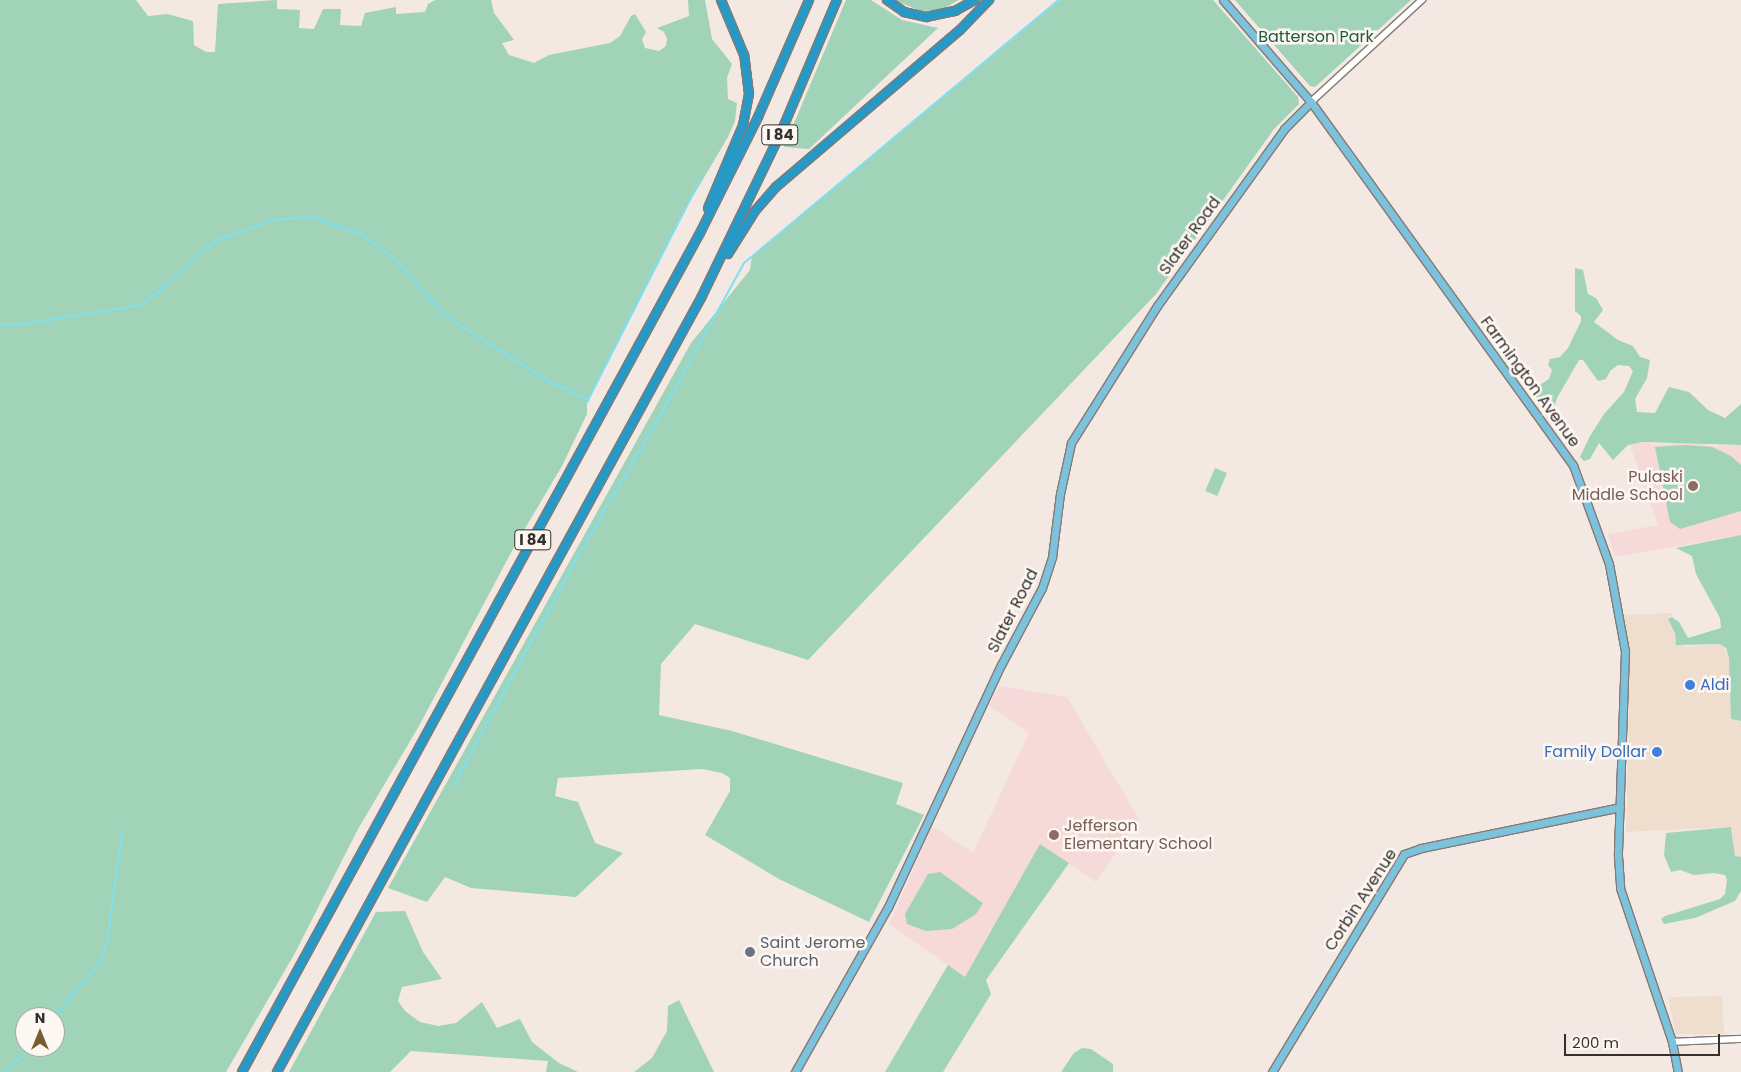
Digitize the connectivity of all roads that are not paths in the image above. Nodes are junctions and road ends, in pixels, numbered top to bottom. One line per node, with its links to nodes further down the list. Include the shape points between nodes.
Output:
1 (721, 0): 10 (highway, via 744,55 749,99 743,124)
2 (809, 0): 10 (highway, I 84, via 758,117)
3 (837, 0): 11 (highway, I 84, via 786,123)
4 (887, 0): 5 (highway, via 904,12 931,18)
5 (974, 0)
6 (989, 0): 11 (highway, via 960,30 776,187 755,211)
7 (1223, 0): 9 (main road, Farmington Avenue)
8 (1422, 0): 9 (street)
9 (1311, 102): 12 (main road, Farmington Avenue, via 1573,465 1609,564 1626,651); 17 (main road, Slater Road, via 1284,129 1157,306 1071,443 1052,557 1042,588 1001,665 888,907)
10 (700, 233): 15 (highway, I 84)
11 (717, 267): 16 (highway, I 84)
12 (1620, 808): 14 (main road, Farmington Avenue, via 1620,888); 18 (main road, Corbin Avenue, via 1404,854)
13 (1741, 1039): 14 (street)
14 (1672, 1042): 19 (main road, Farmington Avenue)
15 (242, 1072)
16 (277, 1072)
17 (795, 1072)
18 (1272, 1072)
19 (1678, 1072)

